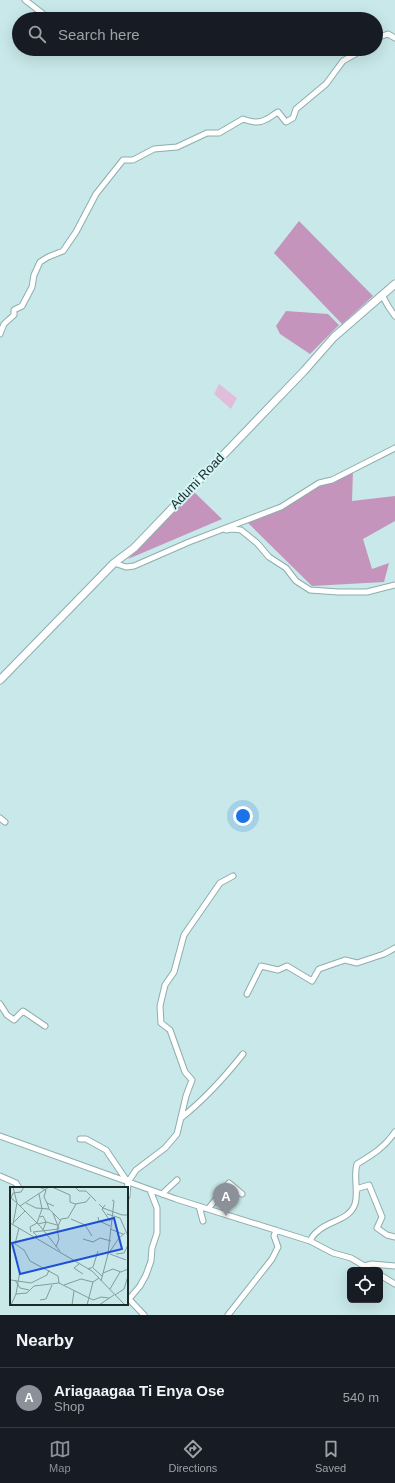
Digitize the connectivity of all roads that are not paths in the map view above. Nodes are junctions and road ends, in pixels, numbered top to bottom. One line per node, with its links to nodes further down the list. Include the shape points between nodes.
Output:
1 (25, 0): 2 (street)
2 (41, 12)
3 (383, 35): 4 (street, via 388,34)
4 (395, 38)
5 (351, 56): 9 (street, via 342,61 326,84 296,109 293,118 286,122 278,112 256,123 243,119 219,133 207,133 177,147 154,148 133,160 124,160 96,194 63,251 40,262 32,287 22,306 14,310 14,316 4,324)
6 (395, 284): 7 (main road, Adumi Road)
7 (382, 295): 8 (street); 12 (main road, Adumi Road, via 334,337 134,548)
8 (395, 316)
9 (0, 334)
10 (395, 448): 11 (street, via 332,480 319,483 281,507)
11 (217, 531): 12 (street, via 134,566 126,567); 13 (street, via 241,530 257,543 268,557 286,568 296,581 310,590 367,592)
12 (114, 563): 14 (main road, Adumi Road)
13 (395, 586)
14 (0, 680)
15 (0, 818): 16 (street)
16 (5, 822)
17 (233, 876): 23 (street, via 220,883 184,935 174,972 165,985 160,1006 161,1023 170,1030 185,1072 192,1080)
18 (395, 948): 19 (street, via 357,963 346,960 319,969 312,981 287,966 278,970 261,966)
19 (247, 994)
20 (0, 1004): 21 (street, via 14,1020 23,1011)
21 (45, 1026)
22 (242, 1054): 23 (street, via 200,1103)
23 (181, 1118): 29 (street, via 177,1134 165,1148 136,1170)
24 (395, 1132): 32 (street, via 388,1142 357,1164 354,1172)
25 (0, 1136): 29 (street)
26 (80, 1139): 29 (street, via 86,1139 106,1150)
27 (0, 1176): 30 (street, via 16,1183)
28 (177, 1180): 34 (street)
29 (128, 1182): 31 (street); 33 (street)
30 (18, 1187)
31 (128, 1187)
32 (356, 1189): 40 (street, via 369,1185 382,1217 377,1228); 41 (street, via 352,1210 318,1230)
33 (150, 1190): 34 (street); 46 (street, via 157,1208 157,1233 146,1275 140,1286)
34 (162, 1194): 36 (street)
35 (242, 1194): 37 (street, via 229,1184)
36 (200, 1206): 37 (street); 38 (street)
37 (208, 1209): 39 (street)
38 (203, 1221)
39 (276, 1230): 41 (street); 48 (street, via 274,1236 278,1247 272,1259)
40 (395, 1237)
41 (310, 1241): 42 (street)
42 (364, 1266): 43 (street)
43 (395, 1266)
44 (383, 1278): 45 (street)
45 (395, 1284)
46 (128, 1298): 47 (street)
47 (144, 1315)
48 (228, 1315)

